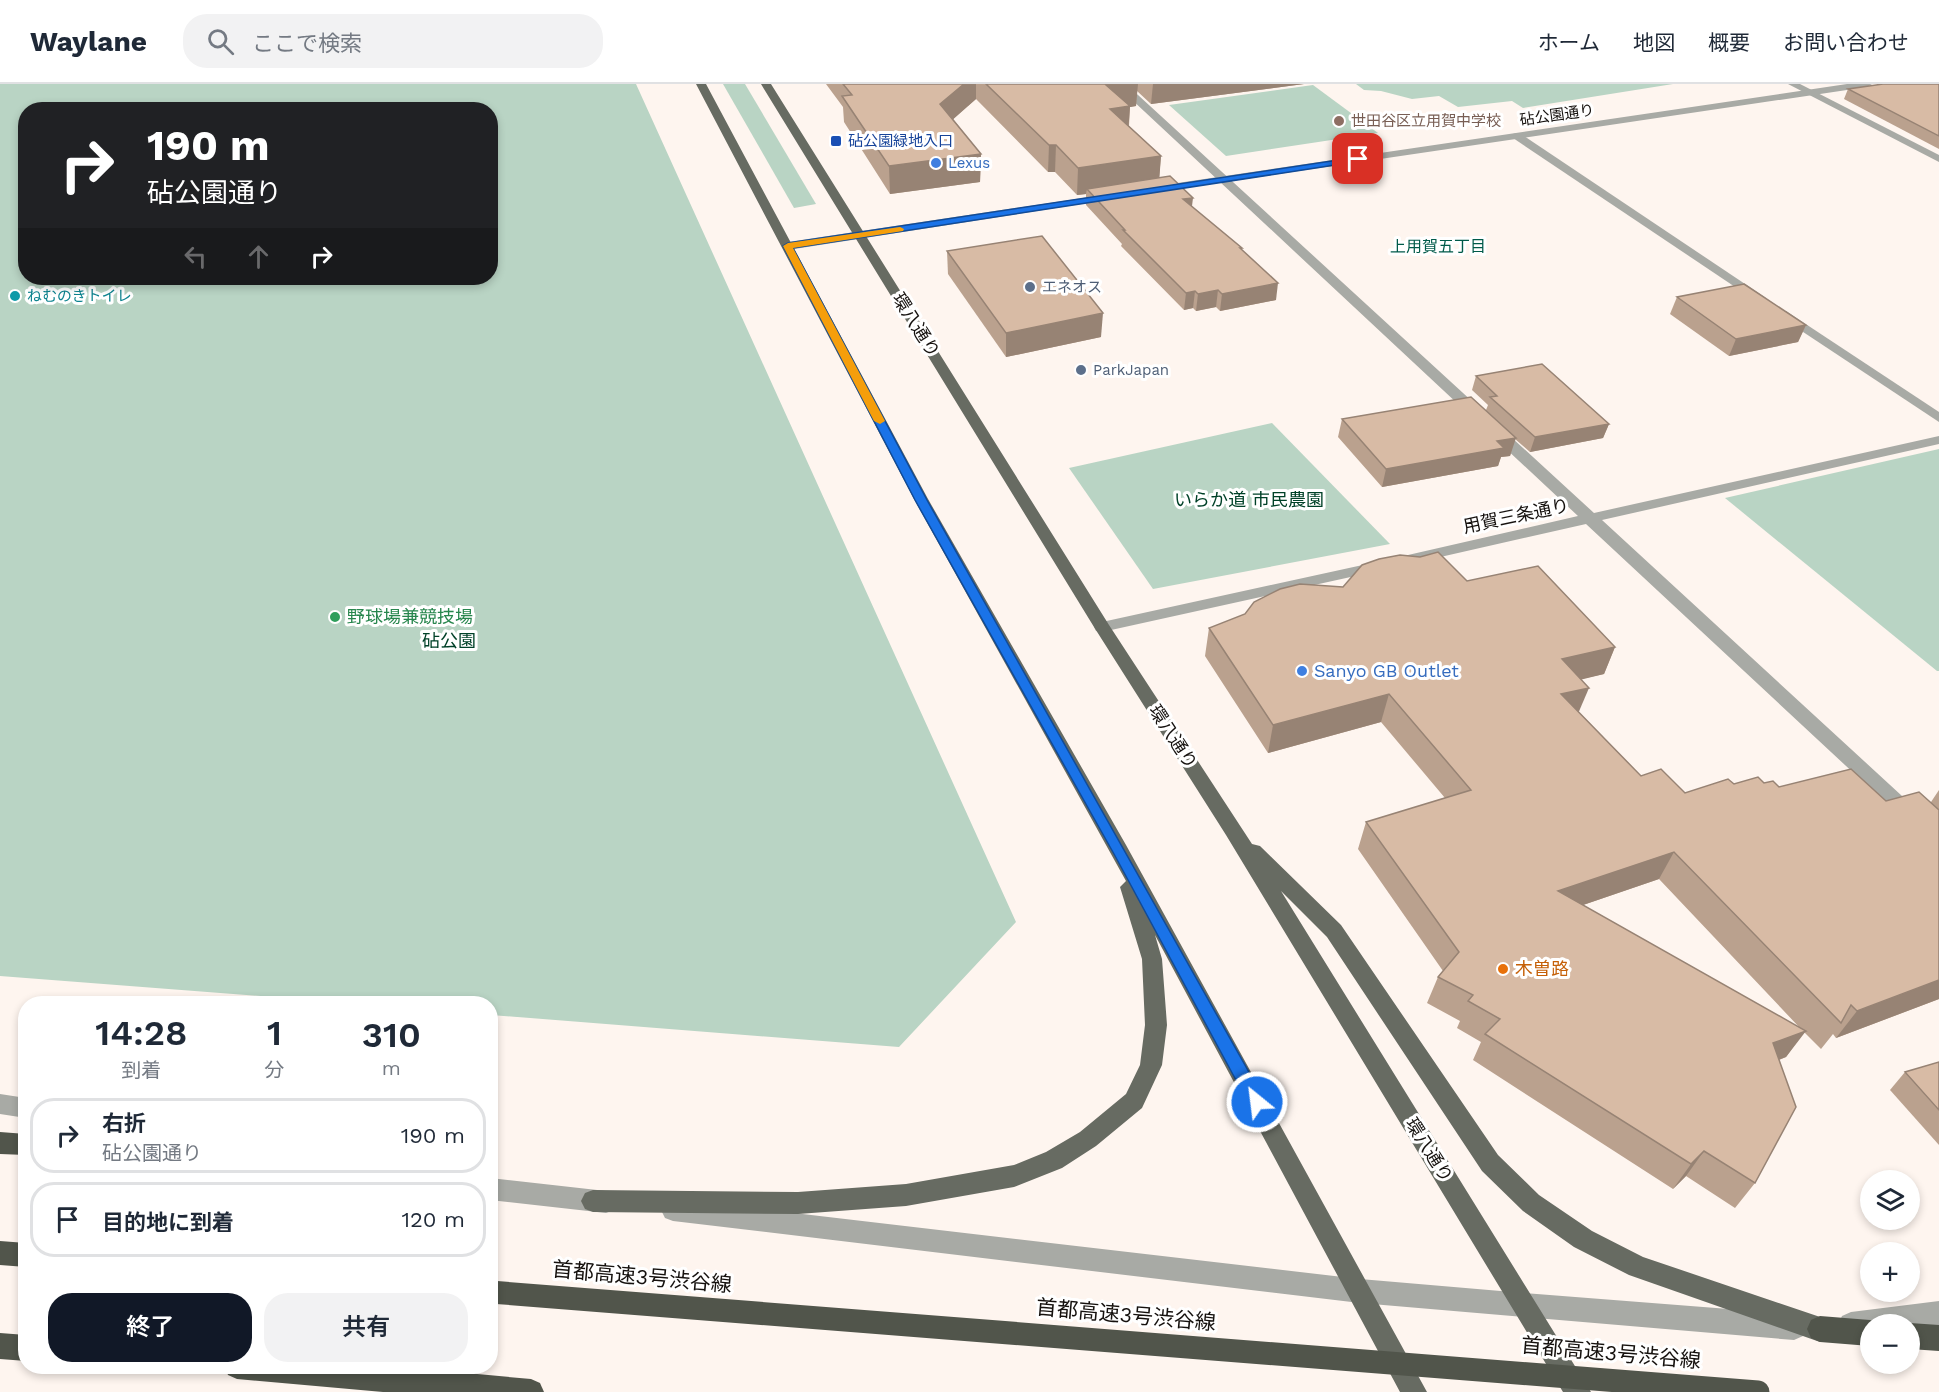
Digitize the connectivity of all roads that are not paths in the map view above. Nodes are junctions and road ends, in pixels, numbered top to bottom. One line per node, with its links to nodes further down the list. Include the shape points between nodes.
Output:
1 (701, 84): 13 (main road)
2 (766, 84): 12 (main road, 環八通り)
3 (1120, 84): 9 (street)
4 (1793, 84): 6 (street)
5 (1867, 84): 6 (street, 砧公園通り)
6 (1810, 93): 7 (street, 砧公園通り); 8 (street)
7 (1517, 136): 9 (street, 砧公園通り); 14 (street)
8 (1939, 159)
9 (1221, 179): 10 (street, 砧公園通り); 16 (street)
10 (1150, 190)
11 (1126, 194): 12 (street)
12 (861, 235): 13 (street); 17 (main road, 環八通り)
13 (788, 246): 20 (main road, via 921,500)
14 (1939, 418)
15 (1939, 440): 16 (street, 用賀三条通り)
16 (1593, 519): 17 (street, 用賀三条通り); 19 (street)
17 (1102, 627): 18 (main road, 環八通り)
18 (1233, 830): 31 (main road, 環八通り); 33 (main road, via 1334,930 1490,1163 1531,1203 1583,1239 1638,1267)
19 (1939, 841)
20 (1119, 850): 26 (main road, via 1152,959 1156,1025 1151,1065 1134,1101 1088,1139 1054,1160 1014,1176 906,1195 798,1203); 29 (main road)
21 (0, 1104): 22 (street)
22 (18, 1107)
23 (0, 1143): 24 (highway)
24 (18, 1144)
25 (498, 1190): 26 (street)
26 (593, 1201): 29 (street)
27 (0, 1253): 28 (highway)
28 (18, 1254)
29 (1360, 1291): 31 (street); 41 (main road)
30 (498, 1293): 43 (highway, 首都高速3号渋谷線, bridge)
31 (1524, 1305): 33 (street); 42 (main road, 環八通り)
32 (1939, 1314): 33 (street)
33 (1820, 1329): 34 (highway)
34 (1860, 1332)
35 (1920, 1337): 36 (highway)
36 (1939, 1338)
37 (0, 1346): 38 (highway)
38 (18, 1347)
39 (327, 1374): 40 (highway)
40 (531, 1392)
41 (1414, 1392)
42 (1578, 1392)
43 (1758, 1392)

